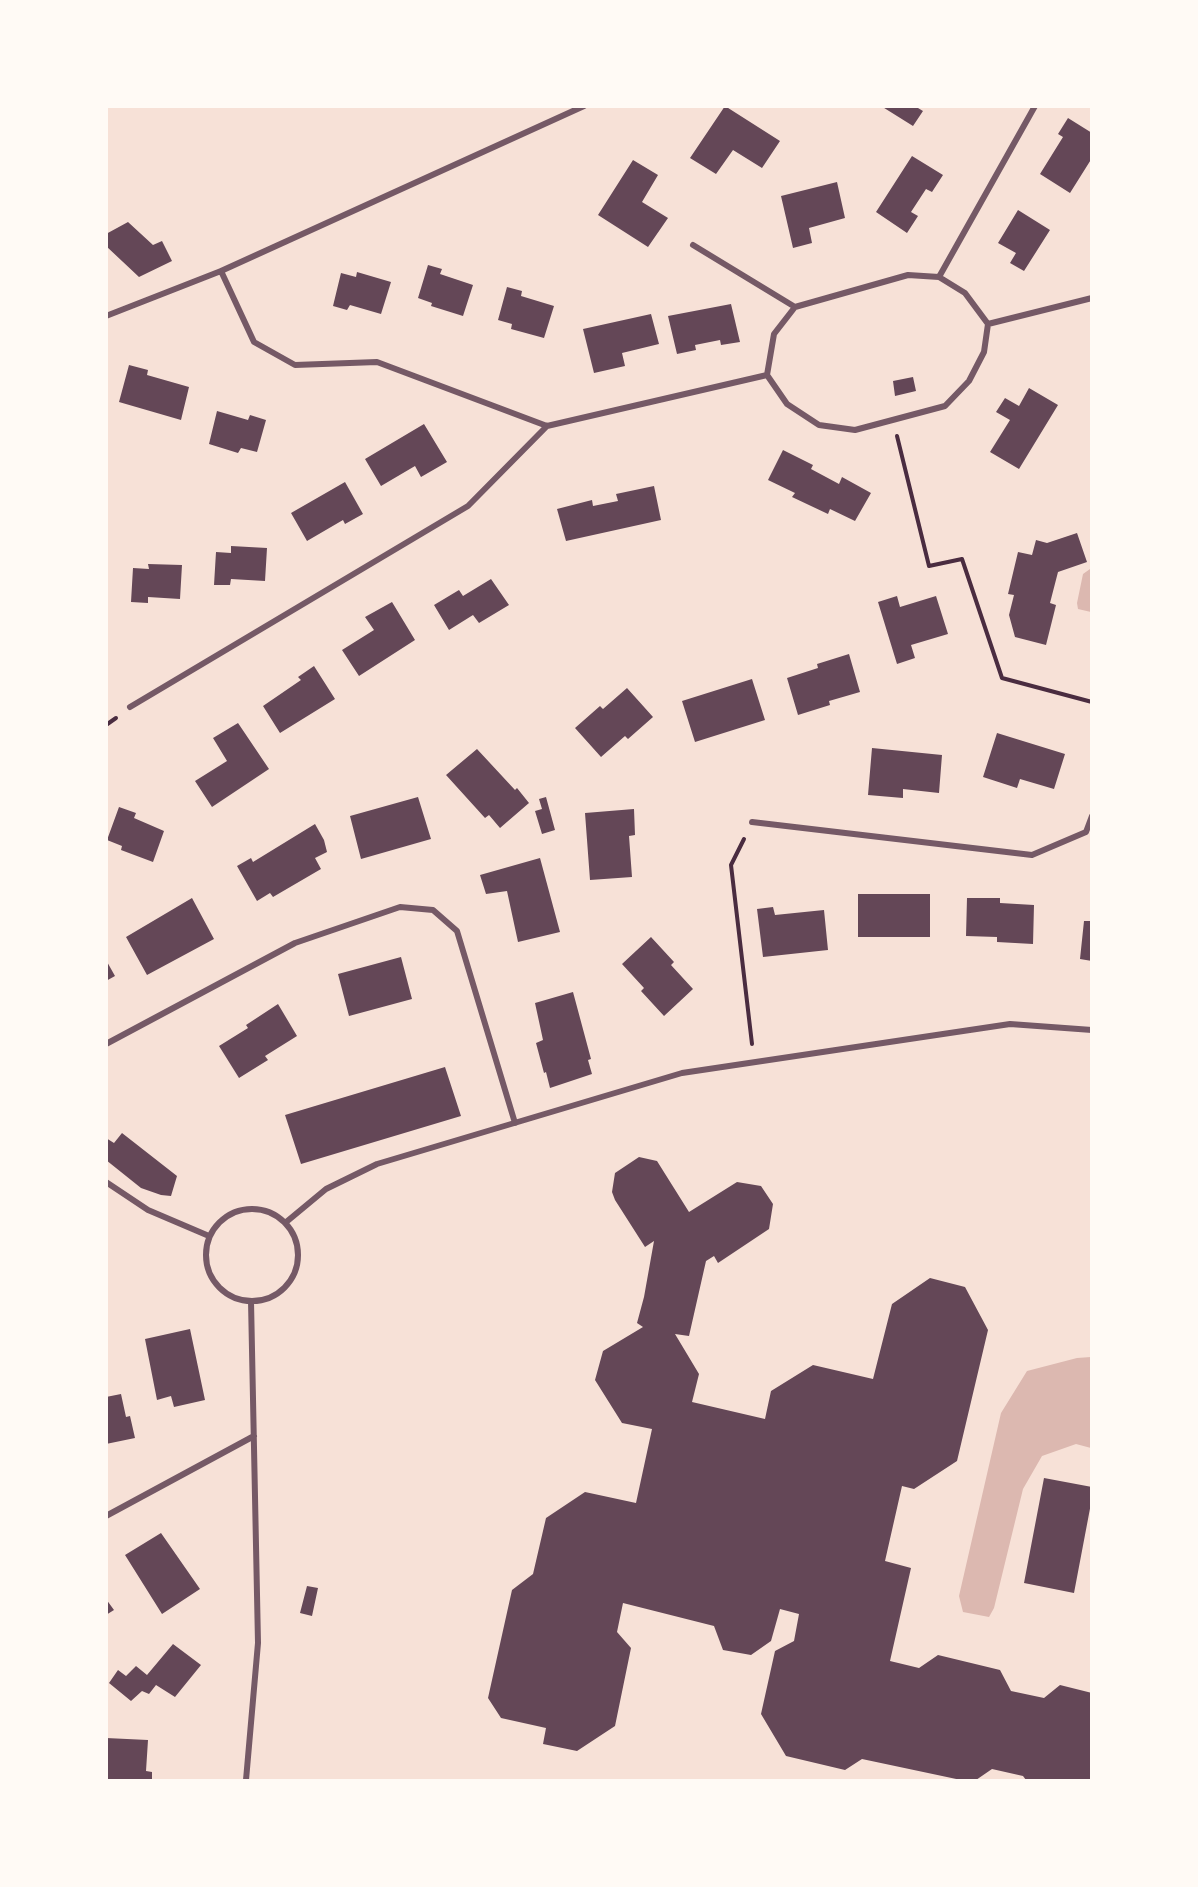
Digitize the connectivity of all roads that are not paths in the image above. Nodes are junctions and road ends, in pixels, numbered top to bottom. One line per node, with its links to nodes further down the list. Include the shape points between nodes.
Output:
1 (584, 106): 4 (street)
2 (1035, 106): 5 (street)
3 (693, 245): 7 (street)
4 (221, 272): 8 (street); 11 (street, via 255,342 295,365 377,362)
5 (939, 277): 7 (street, via 908,275); 9 (street, via 965,293)
6 (1092, 298): 9 (street)
7 (795, 307): 10 (street, via 774,334)
8 (106, 316)
9 (988, 324): 10 (street, via 984,352 969,381 945,406 855,430 819,425 787,404)
10 (767, 375): 11 (street)
11 (547, 426): 12 (street, via 468,506)
12 (130, 707)
13 (1092, 816): 14 (street, via 1086,832 1032,855)
14 (752, 822)
15 (1092, 1030): 17 (street, via 1010,1024 682,1073)
16 (106, 1044): 17 (street, via 295,943 400,907 433,910 457,931)
17 (515, 1123): 19 (street, via 377,1164 326,1189)
18 (106, 1182): 20 (street, via 148,1210)
19 (285, 1224): 20 (street, via 268,1212 244,1209 220,1221); 21 (street, via 297,1248 294,1274 276,1294)
20 (209, 1236): 21 (street, via 207,1266 213,1280 229,1295)
21 (250, 1301): 22 (street)
22 (254, 1436): 23 (street); 24 (street, via 258,1643)
23 (106, 1516)
24 (246, 1780)

